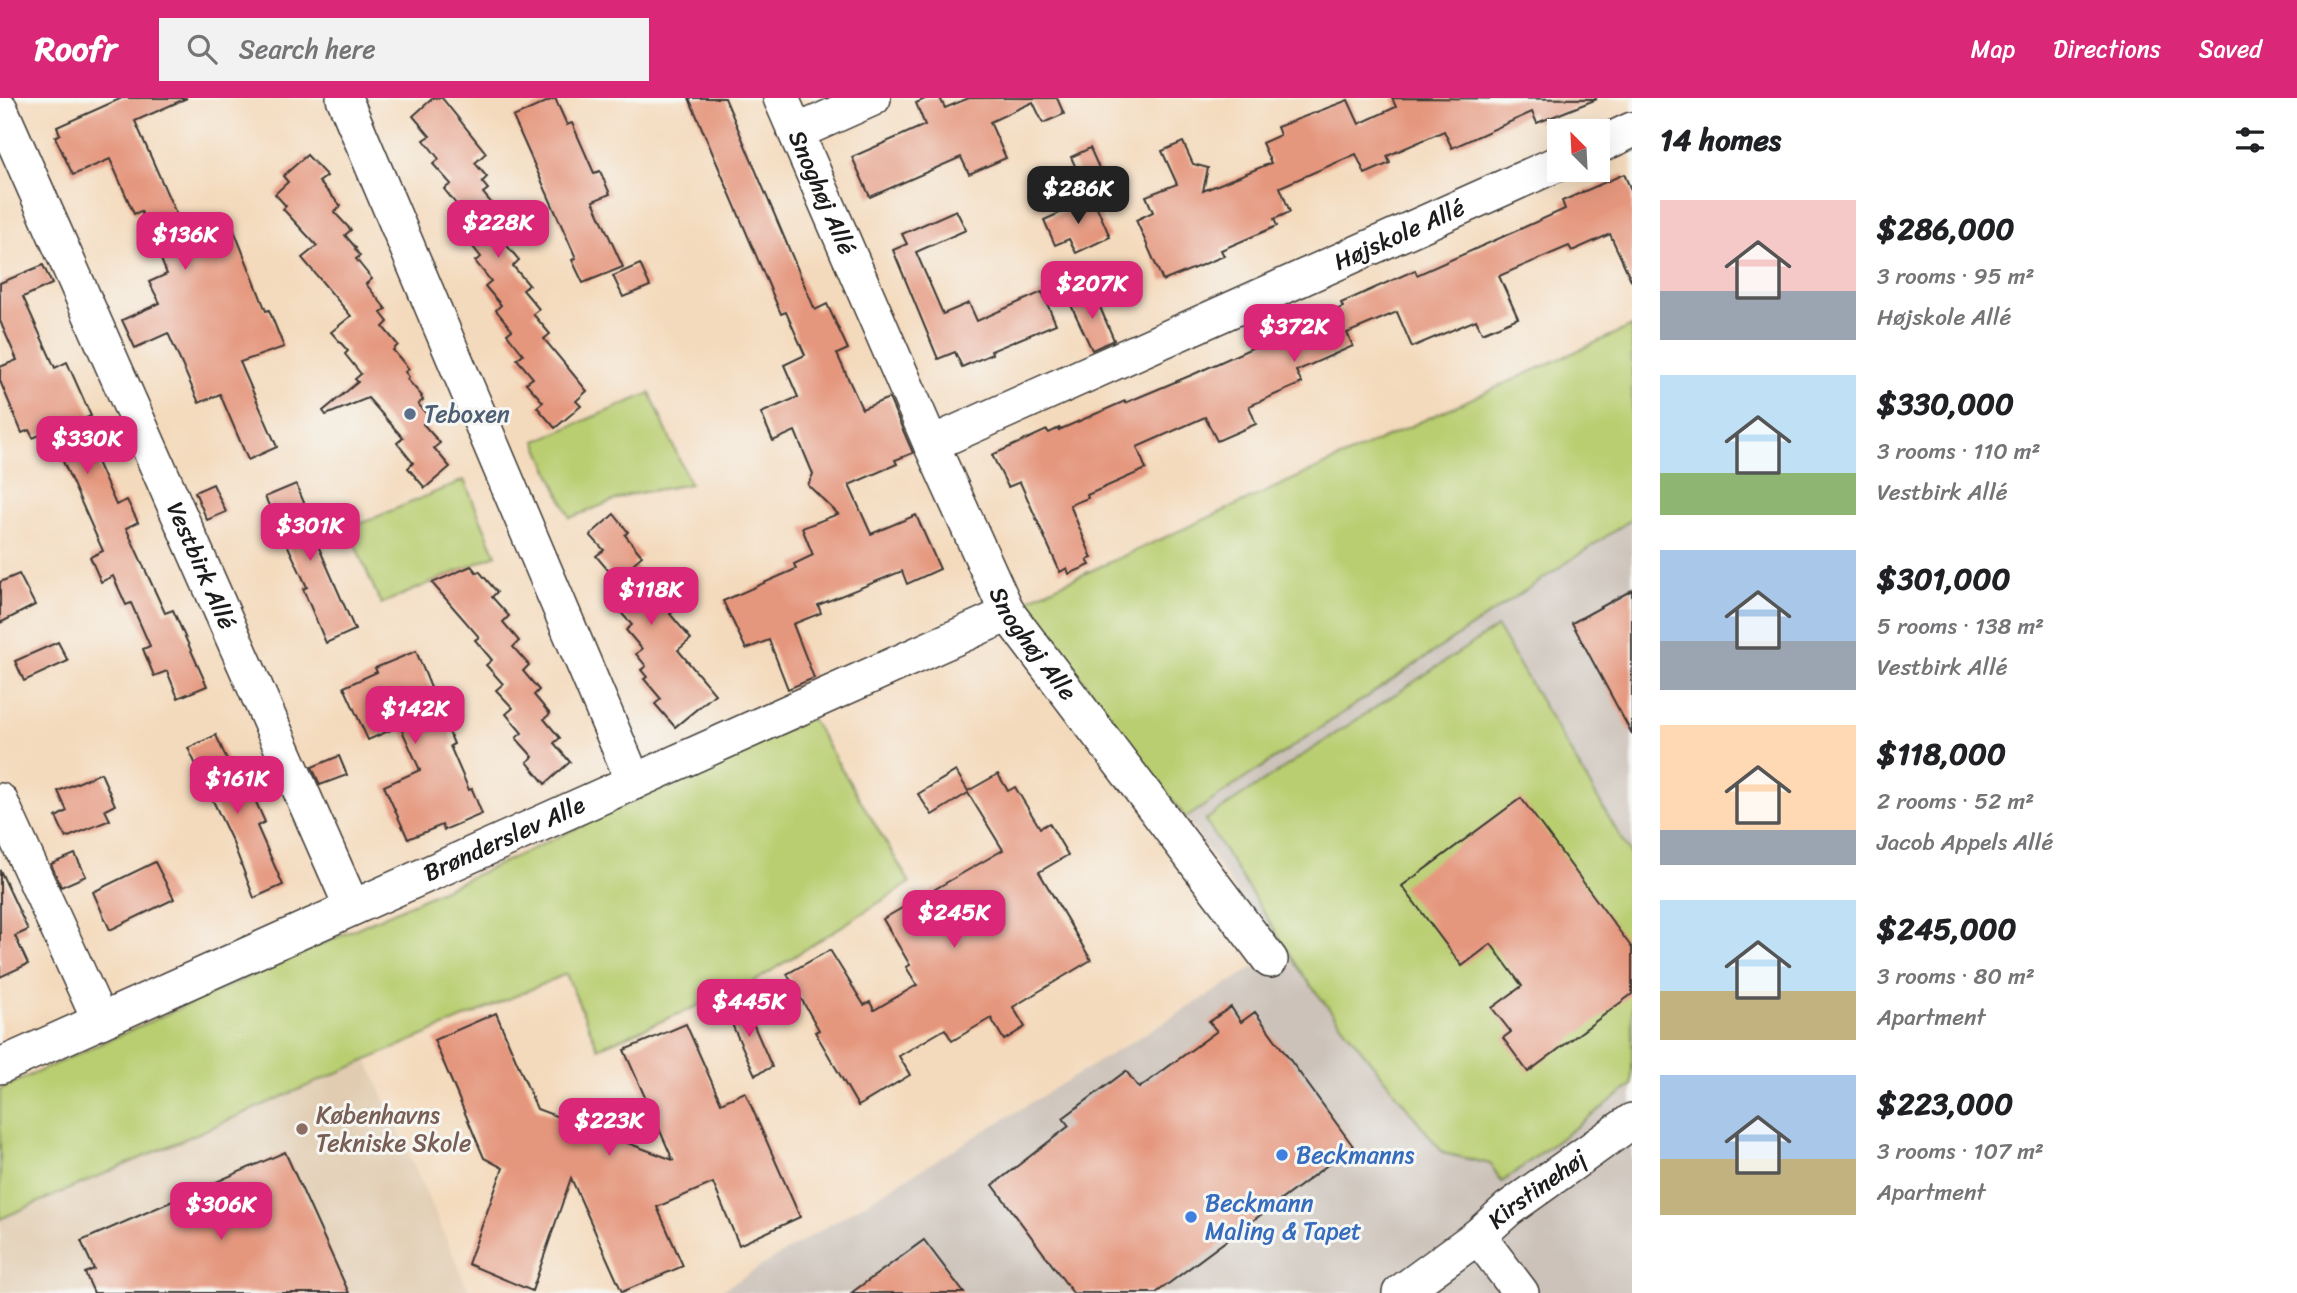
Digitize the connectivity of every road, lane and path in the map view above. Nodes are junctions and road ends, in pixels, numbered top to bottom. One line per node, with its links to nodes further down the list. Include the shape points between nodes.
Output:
1 (22, 98): 5 (street)
2 (344, 98): 13 (street)
3 (781, 98): 7 (street, Snoghøj Allé)
4 (873, 98): 7 (street)
5 (0, 108): 15 (street, Vestbirk Allé)
6 (1632, 130): 8 (street)
7 (797, 132): 10 (street, Snoghøj Allé)
8 (1610, 140)
9 (1547, 168): 11 (street, Højskole Allé)
10 (863, 288): 11 (street, Snoghøj Alle)
11 (931, 444): 12 (street, Snoghøj Alle)
12 (1008, 614): 13 (street, Brønderslev Alle); 16 (street, Snoghøj Alle)
13 (634, 782): 15 (street, Brønderslev Alle)
14 (0, 801): 17 (street)
15 (352, 908): 17 (street, Brønderslev Alle)
16 (1270, 960)
17 (100, 1021): 18 (street, Brønderslev Alle)
18 (0, 1066)
19 (1632, 1121): 20 (street, Kirstinehøj, via 1508,1209)
20 (1478, 1236): 21 (street, Kirstinehøj); 22 (street, Kirstinehøj)
21 (1400, 1293)
22 (1521, 1293)

